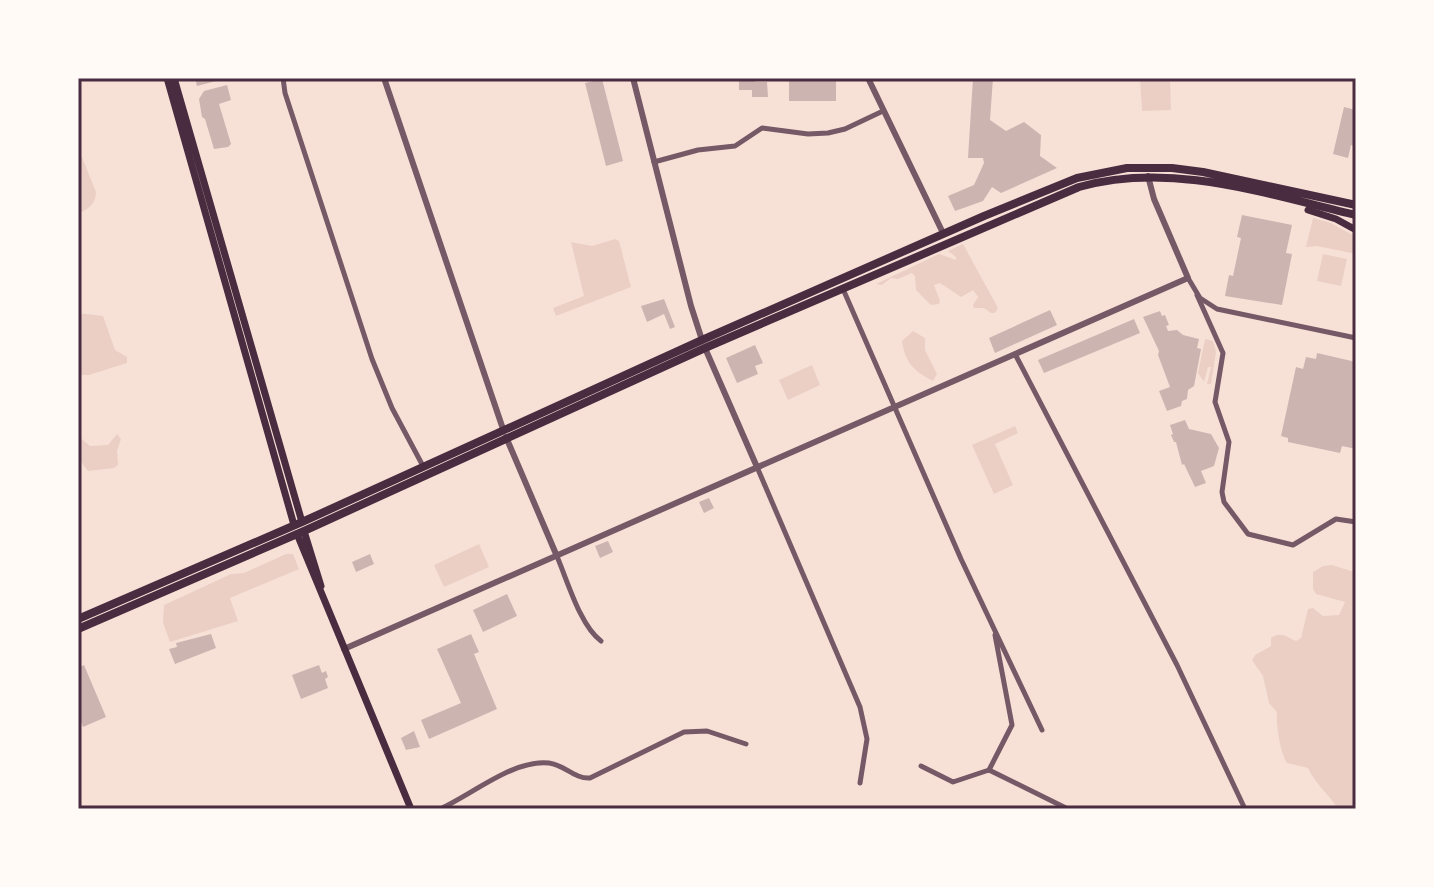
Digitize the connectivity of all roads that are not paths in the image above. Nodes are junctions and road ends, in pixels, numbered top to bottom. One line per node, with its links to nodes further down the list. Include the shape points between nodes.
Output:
1 (167, 78): 24 (main road)
2 (174, 78): 24 (main road)
3 (283, 78): 27 (street, via 372,359)
4 (384, 78): 26 (street)
5 (633, 78): 8 (street)
6 (868, 78): 7 (street)
7 (883, 111): 8 (street, via 838,131 808,134 762,128 735,146); 15 (street)
8 (654, 162): 22 (street)
9 (1148, 172): 10 (main road); 12 (main road, via 1203,172); 15 (main road, via 1115,169 1067,181); 16 (street)
10 (1201, 181): 11 (main road); 13 (main road, via 1214,189)
11 (1267, 195): 12 (main road); 13 (main road)
12 (1355, 209): 13 (main road)
13 (1308, 210): 14 (main road)
14 (1356, 230)
15 (946, 238): 17 (main road); 22 (main road)
16 (1188, 278): 18 (street); 23 (street)
17 (842, 288): 22 (main road); 25 (street)
18 (1197, 295): 19 (street); 20 (street)
19 (1222, 310): 20 (street); 21 (street)
20 (1211, 324): 29 (street, via 1223,358 1216,408 1229,442 1223,497 1235,520 1248,534 1293,545 1336,519)
21 (1356, 338)
22 (704, 344): 26 (main road); 28 (street)
23 (1015, 354): 25 (street); 45 (street, via 1177,665)
24 (260, 392): 30 (main road)
25 (894, 407): 28 (street); 34 (street)
26 (504, 433): 27 (main road); 30 (main road); 31 (street)
27 (423, 466): 30 (main road)
28 (757, 467): 31 (street); 41 (street, via 860,707 867,739)
29 (1356, 522)
30 (299, 528): 32 (main road); 33 (main road); 36 (main road)
31 (556, 554): 35 (street, via 584,619); 36 (street)
32 (78, 619)
33 (78, 629)
34 (995, 632): 37 (street); 40 (street, via 1012,725)
35 (601, 641)
36 (344, 649): 42 (main road)
37 (1042, 730)
38 (746, 744): 43 (street, via 707,731 684,732 584,779 554,764 523,765)
39 (921, 766): 40 (street, via 953,782)
40 (989, 770): 44 (street)
41 (860, 783)
42 (411, 809)
43 (440, 809)
44 (1068, 809)
45 (1245, 809)

